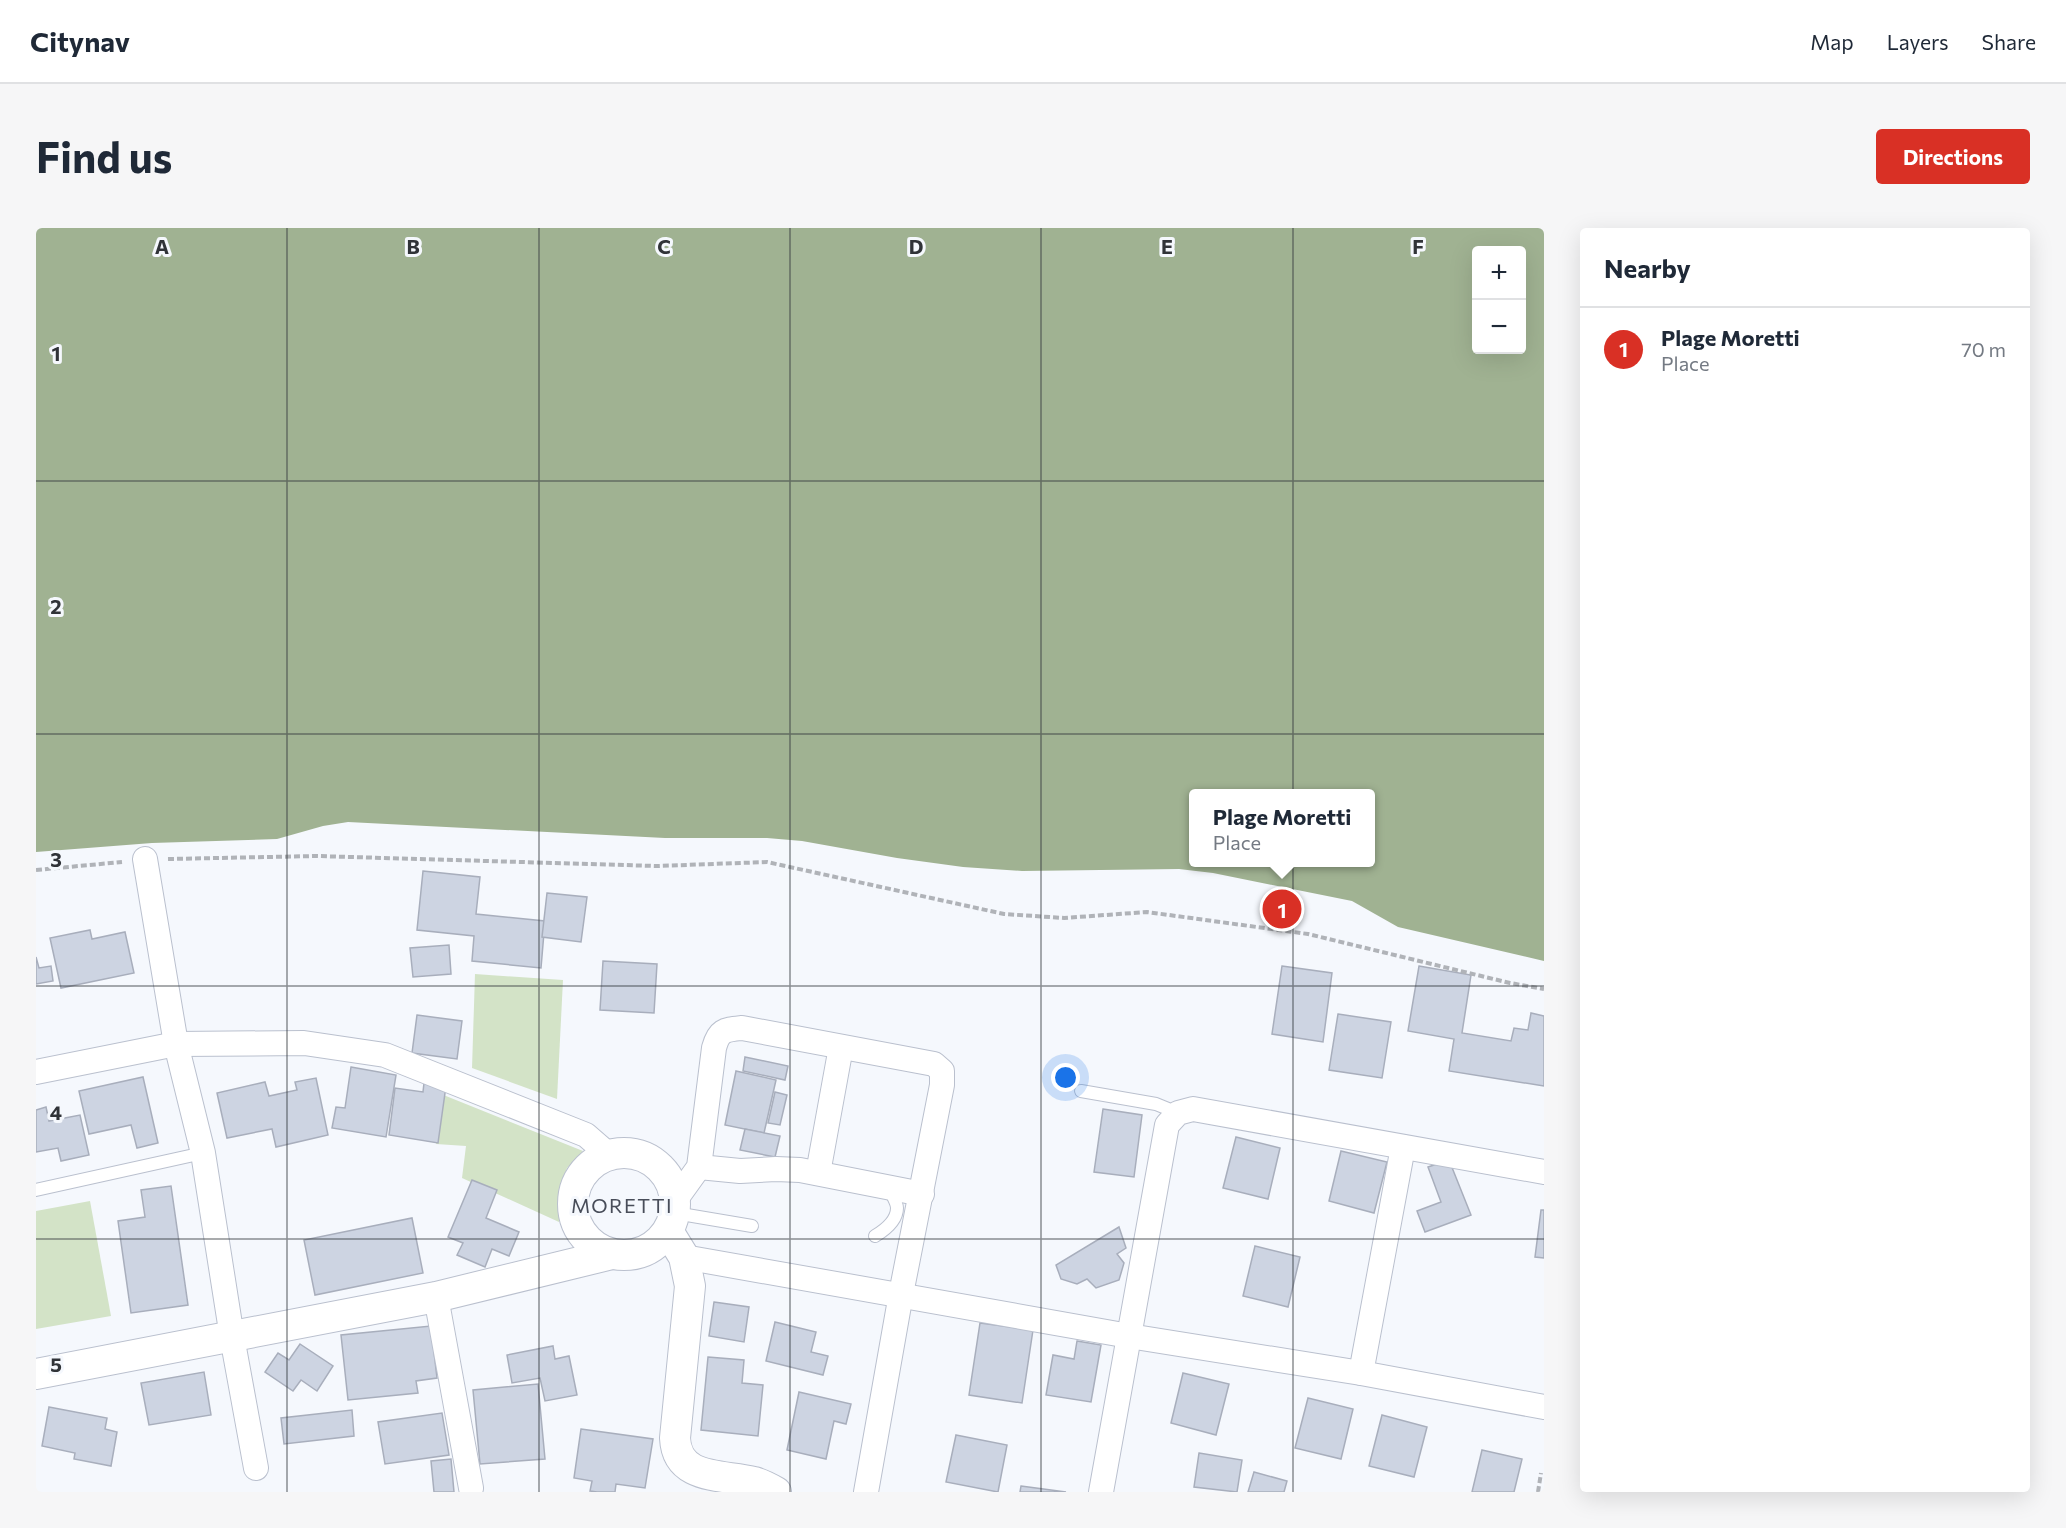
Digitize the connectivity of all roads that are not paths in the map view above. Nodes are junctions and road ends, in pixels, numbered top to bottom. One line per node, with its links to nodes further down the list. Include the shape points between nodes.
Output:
1 (145, 860): 2 (street)
2 (176, 1044): 4 (street); 8 (street); 9 (street, via 304,1043 385,1055 586,1136)
3 (841, 1047): 10 (street, via 742,1028 726,1030 717,1038 714,1048); 12 (street); 15 (street, via 934,1064 942,1071)
4 (36, 1072)
5 (1081, 1091): 6 (lane, via 1156,1104)
6 (1178, 1113): 7 (street, via 1193,1109); 23 (street, via 1167,1125)
7 (1403, 1147): 11 (street); 25 (street)
8 (203, 1153): 14 (lane); 24 (street)
9 (609, 1155): 16 (street, via 624,1152 653,1161 672,1185); 19 (street, via 582,1174 573,1205 584,1236)
10 (699, 1167): 12 (street); 16 (street)
11 (1544, 1172)
12 (818, 1173): 13 (street)
13 (889, 1188): 15 (street); 18 (lane, via 897,1207 895,1214)
14 (36, 1190)
15 (922, 1194): 21 (street)
16 (673, 1214): 17 (lane); 19 (street, via 658,1243 628,1255); 20 (street)
17 (752, 1226)
18 (875, 1236)
19 (612, 1254): 22 (street)
20 (684, 1257): 21 (street); 30 (street, via 690,1286 675,1448 694,1471 754,1482)
21 (901, 1294): 23 (street); 31 (street)
22 (436, 1297): 24 (street); 29 (street)
23 (1130, 1336): 25 (street); 32 (street)
24 (232, 1337): 26 (street); 28 (street)
25 (1362, 1373): 27 (street)
26 (36, 1374)
27 (1544, 1407)
28 (256, 1468)
29 (471, 1488)
30 (776, 1492)
31 (867, 1492)
32 (1101, 1492)

